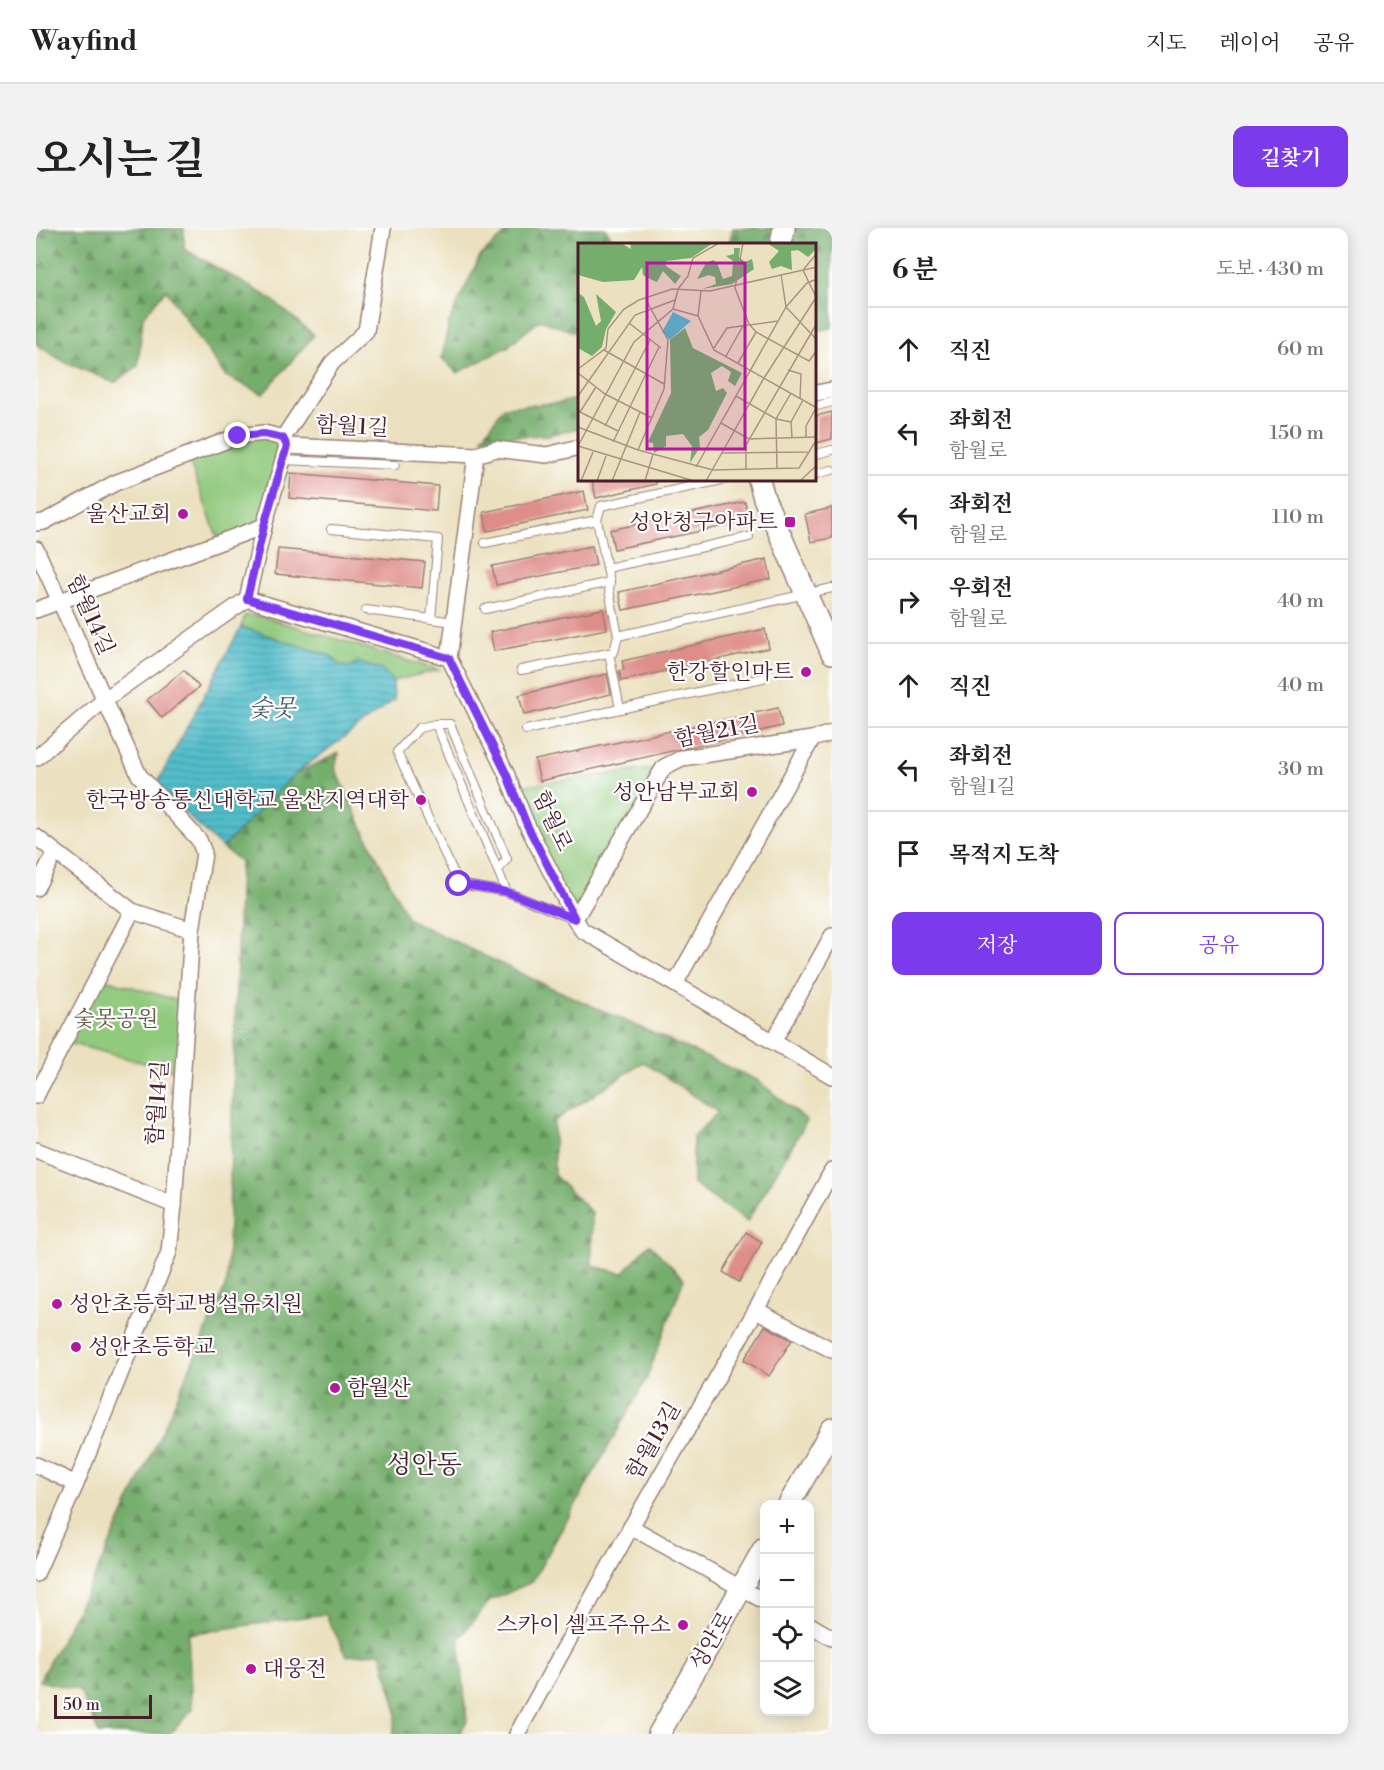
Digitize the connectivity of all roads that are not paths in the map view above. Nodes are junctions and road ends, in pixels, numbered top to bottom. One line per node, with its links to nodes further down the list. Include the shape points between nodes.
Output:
1 (383, 228): 9 (street, via 366,331 332,363)
2 (784, 228): 3 (street)
3 (781, 243)
4 (832, 390): 5 (street)
5 (817, 393)
6 (832, 402): 7 (lane)
7 (817, 406)
8 (578, 447): 12 (street, 함월1길, via 547,455 496,448)
9 (284, 448): 12 (street, 함월1길); 13 (lane); 19 (street, 함월1길, via 264,434 238,436 115,483); 20 (street)
10 (832, 450): 11 (lane)
11 (817, 454)
12 (476, 455): 35 (street)
13 (395, 465)
14 (832, 470): 15 (lane)
15 (817, 474)
16 (713, 482): 18 (lane, via 601,506)
17 (760, 482): 28 (street)
18 (597, 520): 23 (lane); 25 (lane)
19 (36, 523)
20 (264, 526): 29 (street); 30 (street)
21 (331, 529): 34 (lane, via 438,539)
22 (749, 537): 25 (lane)
23 (486, 543)
24 (36, 549): 30 (street, 함월14길)
25 (607, 568): 26 (lane)
26 (610, 582): 31 (lane); 36 (lane)
27 (832, 588): 28 (lane)
28 (806, 594): 36 (lane); 38 (street)
29 (247, 599): 39 (street); 42 (street)
30 (58, 601): 32 (street); 42 (street, 함월14길)
31 (486, 609)
32 (36, 610)
33 (366, 610): 34 (lane)
34 (431, 619): 35 (lane)
35 (454, 622): 39 (street)
36 (618, 636): 37 (lane, via 614,652)
37 (609, 653): 40 (lane); 43 (lane)
38 (832, 653)
39 (449, 658): 55 (street, 함월로)
40 (521, 670)
41 (763, 678): 43 (lane)
42 (104, 700): 48 (street); 56 (street, 함월14길, via 139,775 199,840 204,853)
43 (620, 709): 45 (lane)
44 (436, 724): 51 (lane); 51 (lane, via 450,724 507,860); 53 (lane, via 419,728 397,752 459,884)
45 (526, 730)
46 (832, 734): 47 (street, 함월21길)
47 (812, 739): 55 (street, 함월21길, via 682,758 664,767); 58 (street)
48 (36, 758)
49 (36, 837): 50 (street)
50 (55, 853): 52 (street); 54 (street)
51 (498, 870): 53 (lane)
52 (36, 888)
53 (507, 892): 55 (lane)
54 (132, 911): 56 (street); 61 (street)
55 (575, 919): 58 (street, 함월로, via 582,930)
56 (192, 930): 64 (street, 함월14길)
57 (832, 936): 59 (street)
58 (675, 984): 59 (street, 함월로)
59 (773, 1042): 60 (street, 함월로)
60 (832, 1077)
61 (36, 1096)
62 (36, 1150): 64 (street)
63 (832, 1171): 65 (street, 함월13길)
64 (174, 1205): 69 (street, 함월14길, via 169,1252)
65 (756, 1310): 66 (street); 71 (street, 함월13길)
66 (832, 1350)
67 (832, 1429): 70 (street)
68 (36, 1465): 69 (street)
69 (76, 1484): 73 (street, 함월14길)
70 (791, 1500)
71 (631, 1527): 74 (street); 78 (street, 함월13길)
72 (762, 1554): 74 (street, 성안로)
73 (36, 1574)
74 (742, 1588): 75 (street); 79 (street, 성안로)
75 (760, 1597)
76 (814, 1627): 77 (street)
77 (832, 1638)
78 (517, 1734)
79 (659, 1734)

